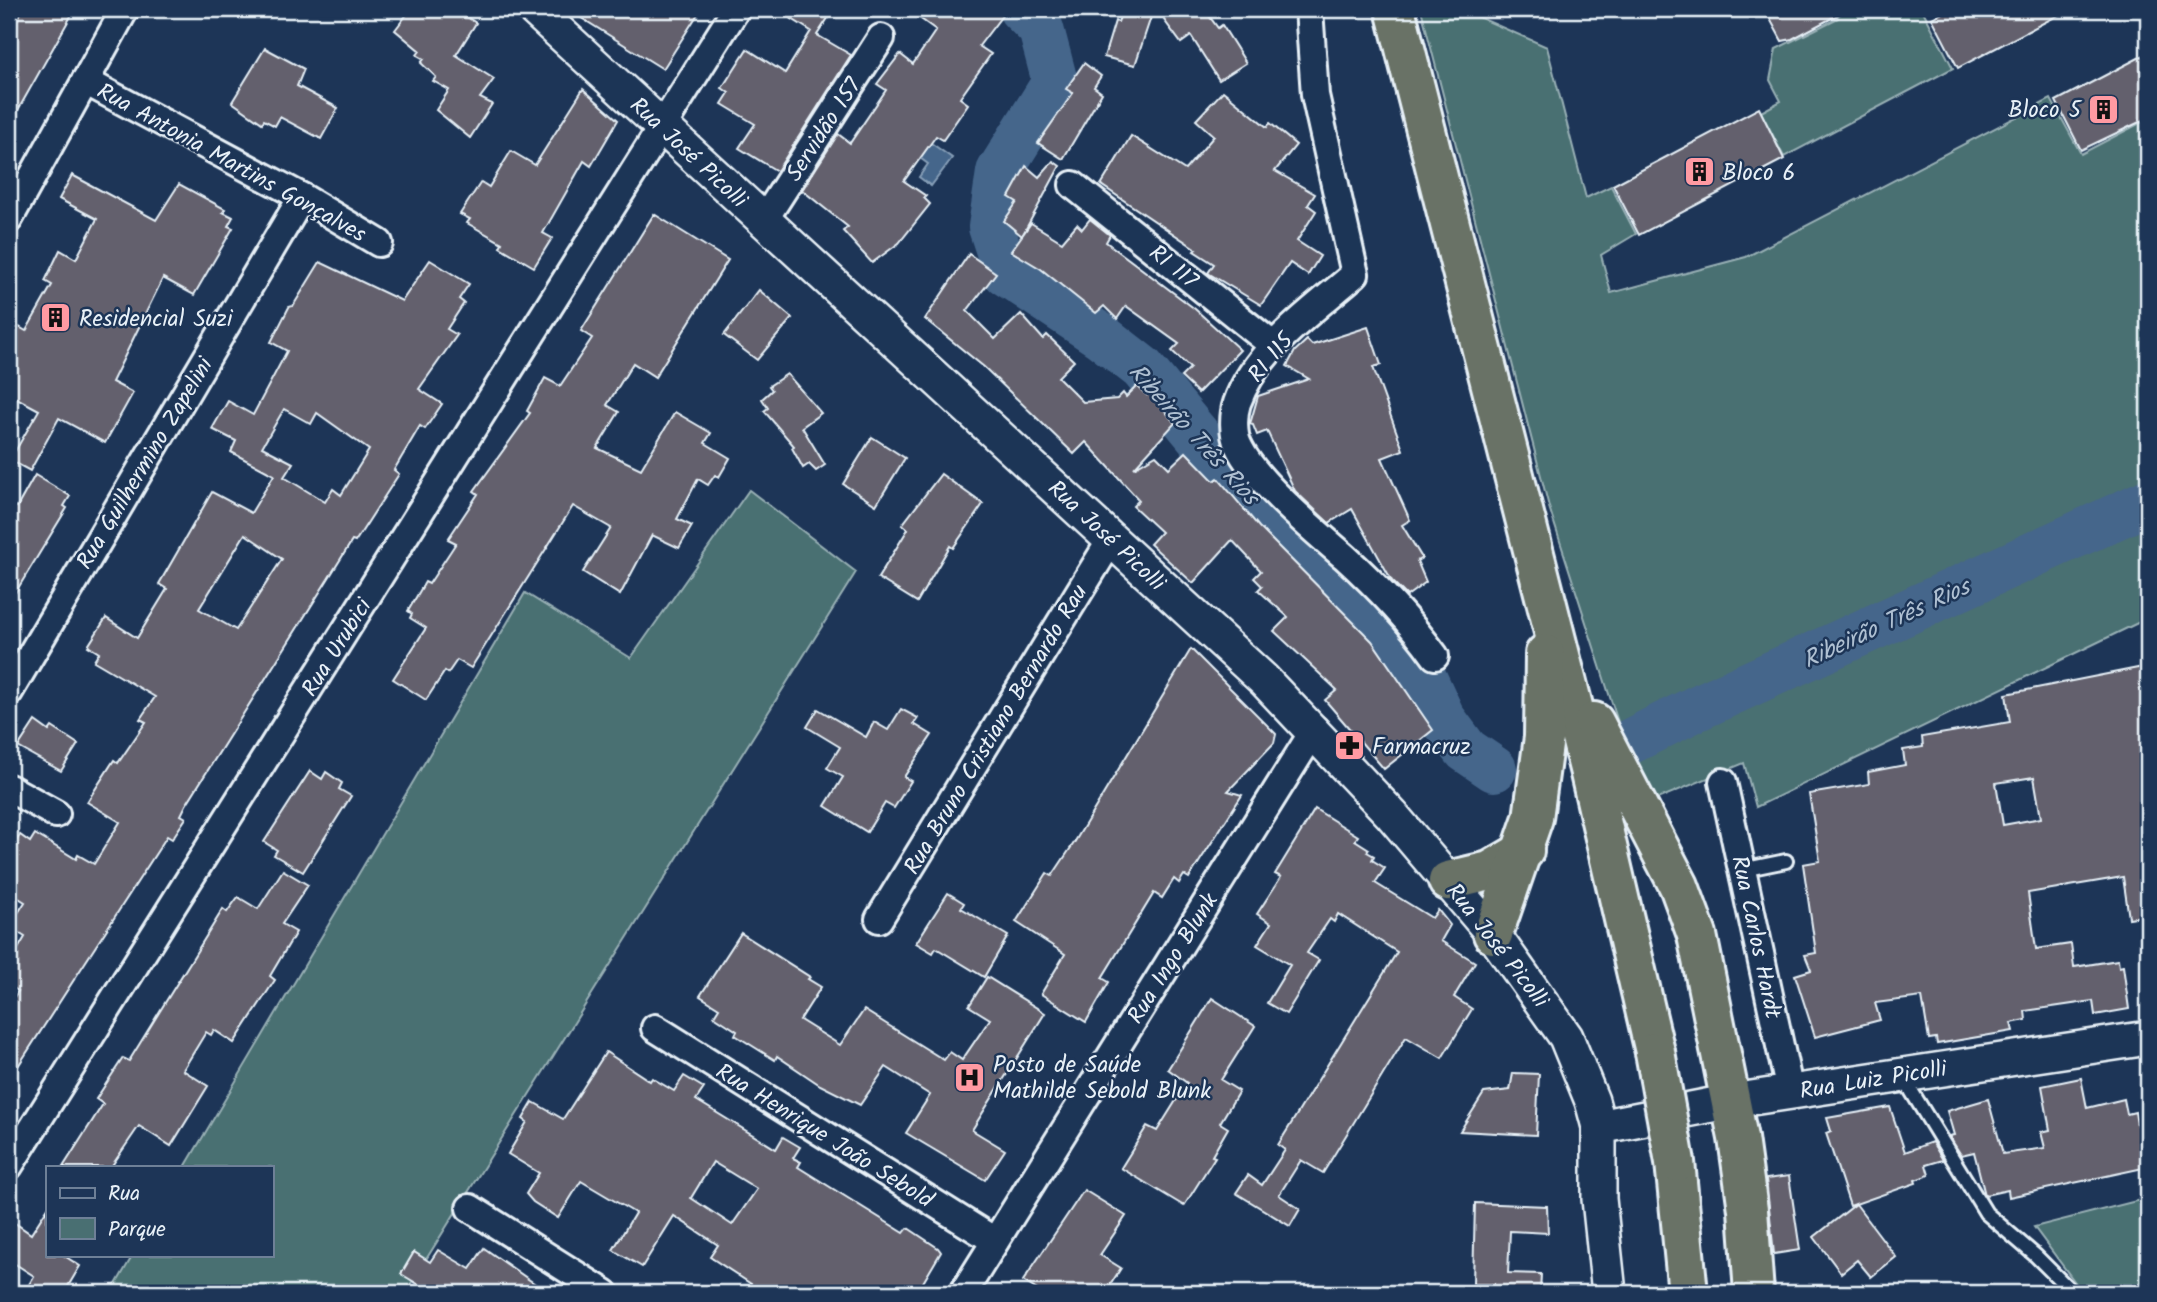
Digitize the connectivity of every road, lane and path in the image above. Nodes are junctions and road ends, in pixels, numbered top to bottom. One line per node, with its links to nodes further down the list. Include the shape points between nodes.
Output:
1 (125, 9): 7 (street)
2 (534, 9): 8 (street, Rua José Picolli)
3 (736, 9): 8 (street, Rua Urubici)
4 (1309, 9): 14 (street, RI 115, via 1315,95 1355,274)
5 (1395, 9): 16 (highway)
6 (881, 38): 12 (street, Servidão 157)
7 (85, 81): 10 (street, Rua Antonia Martins Gonçalves); 11 (street)
8 (663, 127): 12 (street, Rua José Picolli); 35 (street, Rua Urubici)
9 (1073, 185): 14 (street, RI 117)
10 (302, 197): 13 (street, Rua Antonia Martins Gonçalves); 18 (street, Rua Guilhermino Zapelini)
11 (9, 219)
12 (764, 220): 15 (street, Rua José Picolli)
13 (379, 243)
14 (1275, 346): 17 (street, RI 115, via 1236,405 1238,444 1306,523 1403,614)
15 (1111, 540): 19 (street, Rua José Picolli); 27 (street, Rua Bruno Cristiano Bernardo Rau)
16 (1541, 582): 23 (highway, via 1544,737); 33 (highway, via 1590,712 1679,886 1698,935); 41 (highway, bridge, via 1655,1052 1675,1162)
17 (1435, 656)
18 (9, 692)
19 (1315, 729): 26 (street, Rua José Picolli); 37 (street, Rua Ingo Blunk)
20 (1723, 782): 25 (street, Rua Carlos Hardt)
21 (9, 788): 22 (street)
22 (56, 814)
23 (1524, 851): 26 (highway, via 1490,871); 28 (highway)
24 (1786, 861): 25 (lane)
25 (1742, 870): 32 (street, Rua Carlos Hardt)
26 (1448, 881): 28 (street, Rua José Picolli)
27 (879, 919)
28 (1493, 934): 34 (street, Rua José Picolli, via 1566,1037)
29 (655, 1028): 37 (street, Rua Henrique João Sebold)
30 (2148, 1038): 31 (street, Rua Luiz Picolli)
31 (1902, 1075): 32 (street, Rua Luiz Picolli); 43 (lane, via 1986,1213)
32 (1790, 1092): 33 (street, Rua Luiz Picolli)
33 (1731, 1101): 34 (street, Rua Luiz Picolli); 42 (highway, via 1748,1210)
34 (1600, 1127): 40 (street, Rua José Picolli, via 1599,1199)
35 (9, 1166)
36 (470, 1208): 38 (street)
37 (995, 1241): 39 (street, Rua Ingo Blunk)
38 (605, 1293)
39 (963, 1293)
40 (1608, 1293)
41 (1688, 1293)
42 (1754, 1293)
43 (2073, 1293)

